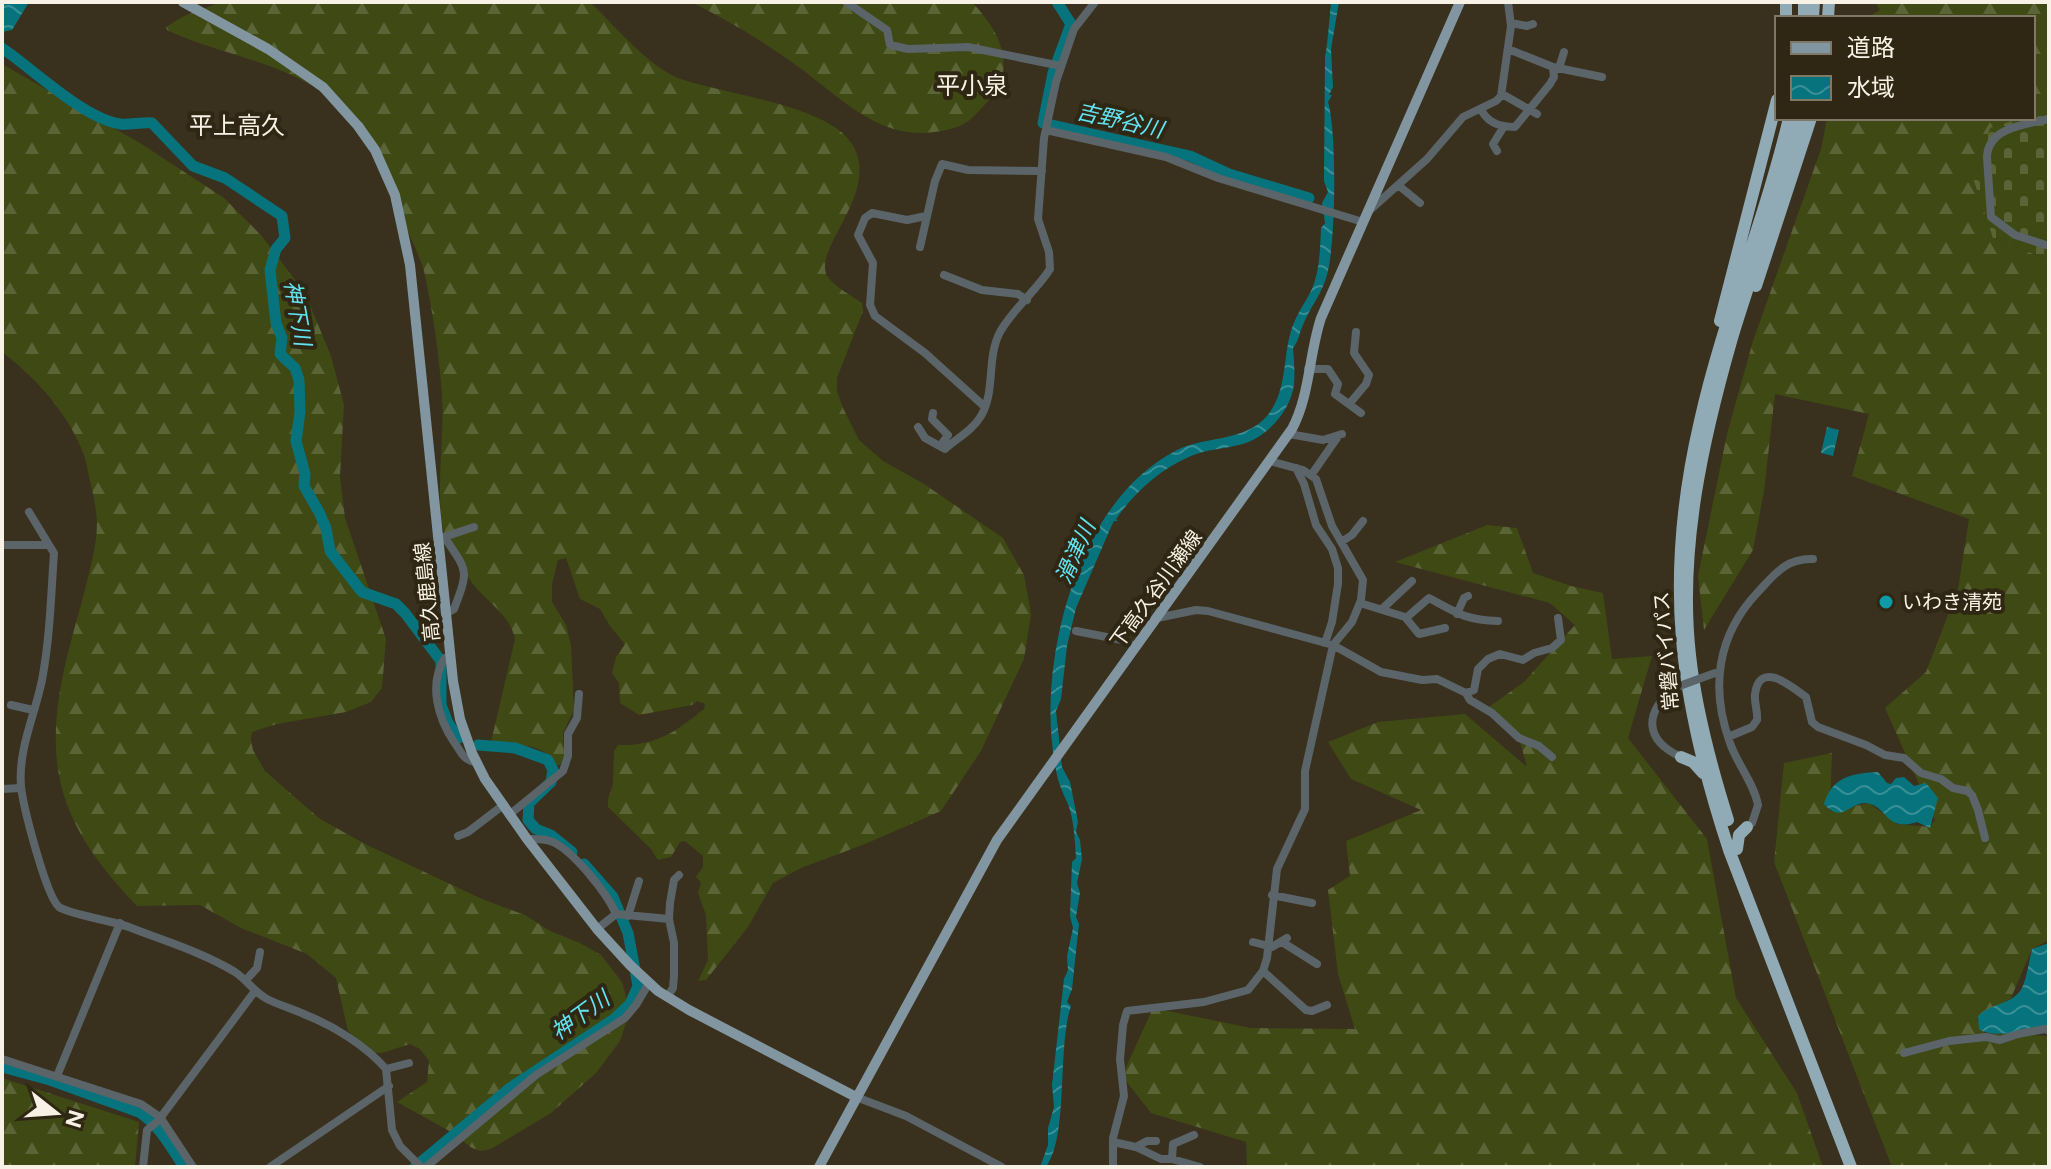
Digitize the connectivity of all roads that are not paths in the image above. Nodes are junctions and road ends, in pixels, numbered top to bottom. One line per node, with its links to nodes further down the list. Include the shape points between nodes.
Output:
1 (183, 2): 52 (main road, 高久鹿島線, via 281,56 323,87 358,126 386,172 407,243)
2 (846, 2): 10 (street, via 887,30 886,38 896,47 958,45)
3 (1095, 2): 10 (street, via 1077,23)
4 (1460, 2): 28 (main road, 下高久谷川瀬線)
5 (1508, 2): 6 (street)
6 (1511, 23): 7 (street); 8 (street)
7 (1533, 24)
8 (1508, 49): 11 (street); 13 (street)
9 (1564, 52): 11 (street)
10 (1058, 65): 21 (street)
11 (1556, 68): 12 (street); 16 (street)
12 (1602, 77)
13 (1502, 94): 15 (street); 16 (street)
14 (1775, 108): 36 (highway)
15 (1481, 109): 22 (street); 25 (street, via 1463,117)
16 (1533, 112): 22 (street, via 1518,128)
17 (2049, 119): 29 (street, via 2000,134 1987,149 1991,217 2015,235)
18 (1788, 120): 36 (highway, 常磐バイパス)
19 (1798, 120): 34 (highway, 常磐バイパス)
20 (1810, 120): 34 (highway, via 1762,272)
21 (1047, 126): 24 (street); 28 (street, via 1166,157 1336,214)
22 (1503, 128): 23 (street, via 1493,144)
23 (1497, 151)
24 (1042, 171): 27 (street, via 968,170 942,164); 32 (street, via 1038,219 1050,269)
25 (1398, 185): 26 (street); 28 (street)
26 (1420, 203)
27 (926, 216): 30 (street); 37 (street, via 907,220 872,213 865,218 858,235 874,270 870,305 875,316)
28 (1365, 217): 35 (main road, 下高久谷川瀬線, via 1321,318)
29 (2049, 246)
30 (920, 247)
31 (944, 275): 32 (street)
32 (1027, 300): 37 (street, via 1001,330 991,352)
33 (1356, 332): 38 (street, via 1354,353 1369,375)
34 (1732, 340): 88 (highway, 常磐バイパス, via 1698,481 1688,589 1692,668)
35 (1308, 369): 38 (street, via 1328,369 1338,384 1335,394); 42 (main road, 下高久谷川瀬線, via 1301,409)
36 (1706, 395): 80 (highway, 常磐バイパス, via 1687,478 1679,569 1681,650)
37 (985, 407): 43 (street, via 963,437 945,449)
38 (1355, 408): 40 (street)
39 (933, 413): 43 (street, via 932,419 948,435)
40 (1349, 417)
41 (918, 427): 43 (street)
42 (1289, 434): 44 (street, via 1323,440 1340,436); 45 (main road, 下高久谷川瀬線)
43 (940, 446)
44 (1327, 451): 46 (street); 48 (street)
45 (1270, 461): 47 (street); 63 (main road, 下高久谷川瀬線)
46 (1328, 465)
47 (1296, 468): 48 (street); 71 (street, via 1338,568)
48 (1312, 474): 53 (street)
49 (29, 512): 55 (street)
50 (1363, 521): 53 (street)
51 (474, 527): 52 (street)
52 (442, 538): 61 (main road, 高久鹿島線); 61 (street, via 466,575 454,609)
53 (1341, 542): 59 (street, via 1363,580)
54 (2, 545): 55 (street)
55 (49, 545): 78 (street, via 54,553 49,626)
56 (1813, 559): 74 (street, via 1794,560 1750,600 1734,622)
57 (1412, 581): 60 (street, via 1405,595 1395,594)
58 (1468, 596): 62 (street)
59 (1360, 603): 60 (street); 71 (street, via 1352,622)
60 (1382, 609): 64 (street)
61 (447, 613): 73 (main road, 高久鹿島線)
62 (1457, 614): 64 (street, via 1429,598); 66 (street)
63 (1157, 618): 71 (street, via 1208,611); 72 (main road, 下高久谷川瀬線)
64 (1406, 618): 69 (street, via 1419,634)
65 (1558, 618): 75 (street, via 1561,640 1556,646 1523,660 1504,654 1488,659 1478,669 1474,690)
66 (1498, 621)
67 (1445, 628): 69 (street)
68 (1076, 631): 72 (street)
69 (1433, 632): 70 (street)
70 (1439, 642)
71 (1329, 644): 75 (street, via 1381,672 1437,679); 96 (street, via 1305,771 1305,809 1281,857)
72 (1136, 647): 119 (main road, 下高久谷川瀬線, via 979,871)
73 (445, 662): 83 (main road, 高久鹿島線); 83 (street, via 439,713 462,755 469,761)
74 (1717, 670): 79 (street); 82 (street, bridge, via 1674,688 1654,714 1655,737 1665,750)
75 (1466, 693): 81 (street, via 1519,738)
76 (579, 694): 87 (street, via 563,771)
77 (11, 705): 78 (street)
78 (33, 710): 85 (street)
79 (1728, 737): 89 (street, via 1756,798 1756,814); 91 (street, via 1752,727 1757,720 1755,690 1762,679 1777,677 1806,697 1818,727 1904,758 1921,773 1967,791)
80 (1696, 742): 82 (highway); 84 (highway, 常磐バイパス)
81 (1552, 757)
82 (1681, 757): 84 (highway)
83 (474, 758): 87 (main road, 高久鹿島線)
84 (1705, 776): 134 (highway, 常磐バイパス)
85 (21, 788): 86 (street); 100 (street, via 53,900 63,909)
86 (2, 789)
87 (505, 810): 90 (street); 92 (main road, 高久鹿島線)
88 (1726, 815): 89 (highway); 93 (highway, 常磐バイパス)
89 (1747, 827): 93 (highway)
90 (458, 836)
91 (1985, 838)
92 (527, 839): 98 (street, via 559,846); 101 (main road, 高久鹿島線)
93 (1737, 849): 135 (highway, 常磐バイパス)
94 (679, 875): 99 (street)
95 (639, 881): 98 (street)
96 (1272, 895): 97 (street); 103 (street)
97 (1312, 903)
98 (621, 915): 99 (street); 101 (street)
99 (669, 919): 110 (street, via 674,976)
100 (120, 923): 107 (street); 117 (street)
101 (597, 929): 108 (main road, 高久鹿島線)
102 (1253, 942): 103 (street)
103 (1268, 945): 105 (street, via 1284,940); 106 (street)
104 (260, 952): 107 (street, via 257,968)
105 (1317, 964)
106 (1263, 971): 111 (street, via 1306,1010); 123 (street, via 1248,990 1204,1002 1127,1011 1120,1059 1124,1096)
107 (246, 980): 109 (street)
108 (646, 980): 110 (main road, 高久鹿島線); 126 (street, via 625,1018 536,1075)
109 (255, 991): 116 (street, via 338,1032); 120 (street)
110 (667, 997): 119 (main road, 高久鹿島線)
111 (1327, 1005)
112 (2049, 1031): 113 (street, via 2000,1040 1949,1041)
113 (1904, 1053)
114 (2, 1059): 117 (street)
115 (409, 1063): 116 (street)
116 (386, 1069): 118 (street)
117 (57, 1076): 120 (street, via 141,1104)
118 (389, 1086): 126 (street, via 392,1130); 129 (street)
119 (856, 1097): 130 (main road, 下高久谷川瀬線); 131 (street, via 906,1116)
120 (159, 1119): 127 (street, via 146,1133); 128 (street)
121 (1194, 1135): 125 (street, via 1173,1144)
122 (1156, 1141): 124 (street)
123 (1113, 1142): 124 (street); 132 (street)
124 (1136, 1147): 125 (street)
125 (1172, 1159): 133 (street)
126 (421, 1166)
127 (143, 1167)
128 (193, 1167)
129 (270, 1167)
130 (819, 1167)
131 (1002, 1167)
132 (1113, 1167)
133 (1200, 1167)
134 (1851, 1167)
135 (1859, 1167)

